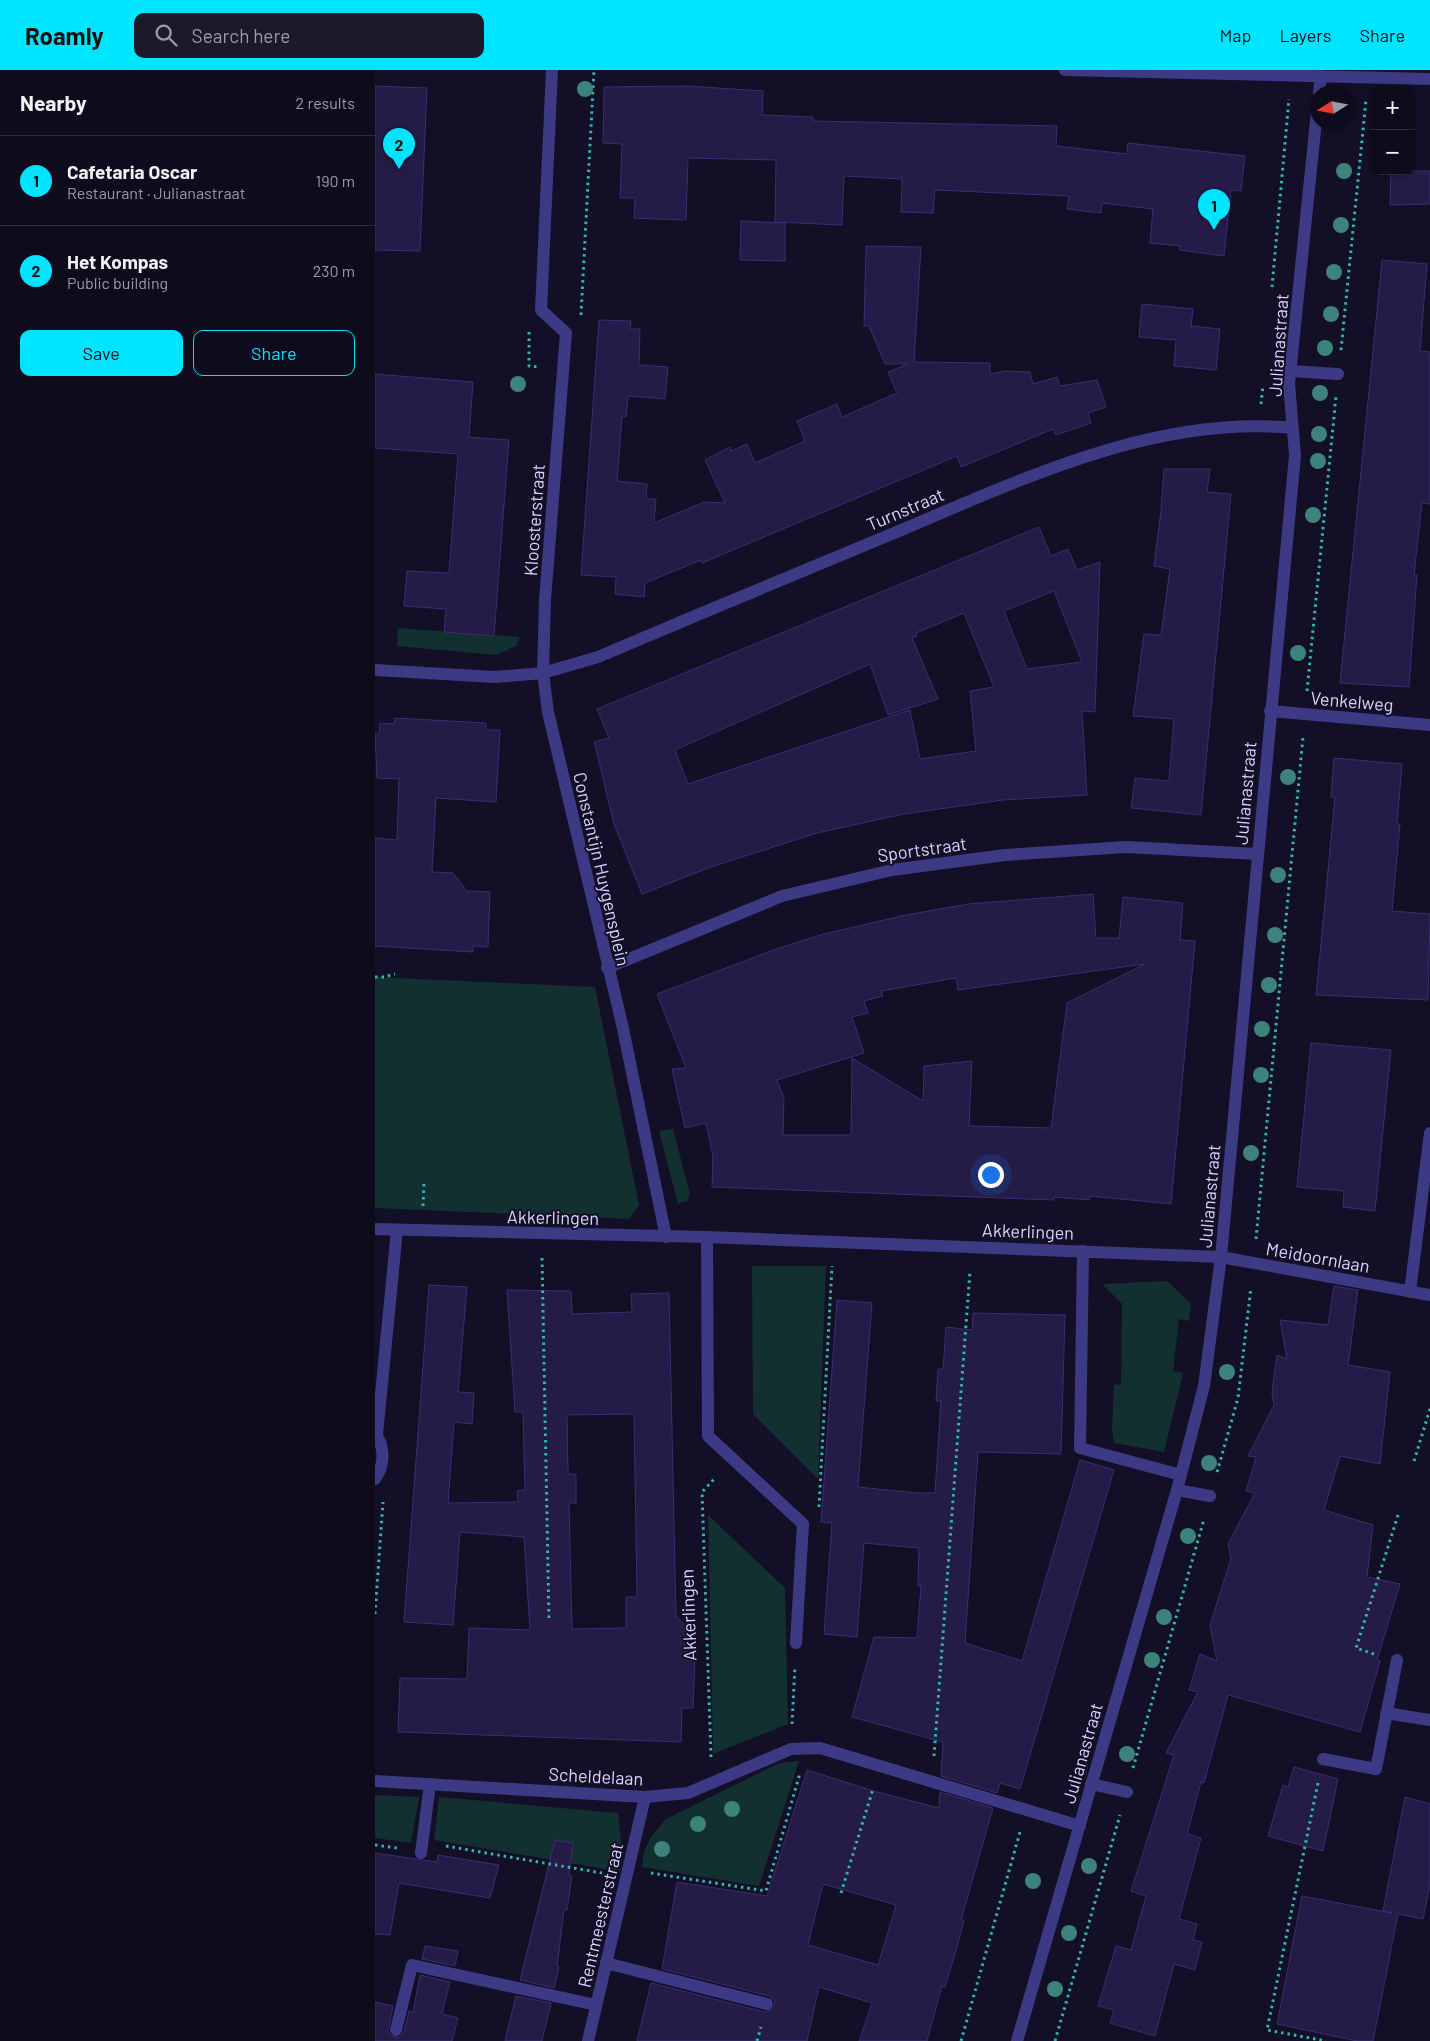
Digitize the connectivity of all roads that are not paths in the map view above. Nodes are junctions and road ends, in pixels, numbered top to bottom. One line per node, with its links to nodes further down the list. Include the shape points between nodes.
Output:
1 (552, 70): 11 (street, Kloosterstraat, via 541,310 566,333 545,600)
2 (1065, 70): 3 (street)
3 (1321, 76): 4 (street); 5 (street)
4 (1430, 79)
5 (1320, 85)
6 (1315, 130): 7 (street, Julianastraat)
7 (1290, 371): 8 (street); 9 (street, Julianastraat)
8 (1338, 374)
9 (1293, 428): 11 (street, Turnstraat, via 1259,425 1165,435 1082,458 1001,488 598,656); 12 (street, Julianastraat, via 1295,455)
10 (375, 670): 11 (street, via 495,678)
11 (543, 673): 15 (street, Constantijn Huygensplein, via 548,712)
12 (1271, 711): 13 (street, Venkelweg); 14 (street, Julianastraat)
13 (1430, 725)
14 (1257, 854): 15 (street, Sportstraat, via 1126,847 1005,855 892,870 783,896); 22 (street, Julianastraat)
15 (607, 968): 19 (street, Constantijn Huygensplein, via 622,1024)
16 (1430, 1133): 23 (street)
17 (375, 1229): 18 (street, Akkerlingen)
18 (397, 1230): 19 (street, Akkerlingen); 25 (street)
19 (666, 1237): 20 (street, Akkerlingen)
20 (707, 1237): 21 (street, Akkerlingen); 30 (street, via 708,1436 803,1524)
21 (1083, 1251): 22 (street, Akkerlingen); 26 (street, via 1080,1448)
22 (1221, 1257): 23 (street, Meidoornlaan); 26 (street, Julianastraat, via 1204,1386)
23 (1410, 1292): 24 (street, Meidoornlaan)
24 (1430, 1296)
25 (376, 1434): 27 (street, via 383,1455)
26 (1181, 1475): 28 (street, Julianastraat)
27 (376, 1477)
28 (1177, 1490): 29 (street); 37 (street, Julianastraat)
29 (1210, 1496)
30 (796, 1643)
31 (1397, 1660): 32 (street)
32 (1386, 1713): 33 (street); 34 (street, via 1376,1769)
33 (1430, 1720)
34 (1323, 1759)
35 (375, 1781): 36 (street, Scheldelaan)
36 (430, 1784): 39 (street, Scheldelaan); 41 (street)
37 (1091, 1784): 38 (street); 40 (street, Julianastraat)
38 (1127, 1792)
39 (645, 1798): 40 (street, Scheldelaan, via 688,1793 791,1750 820,1748); 42 (street, Rentmeesterstraat)
40 (1079, 1826): 47 (street, Julianastraat)
41 (422, 1848)
42 (606, 1963): 43 (street); 44 (street, Rentmeesterstraat)
43 (767, 2004)
44 (596, 2005): 45 (street, via 412,1965); 46 (street, Rentmeesterstraat)
45 (396, 2030)
46 (588, 2041)
47 (1017, 2041)

